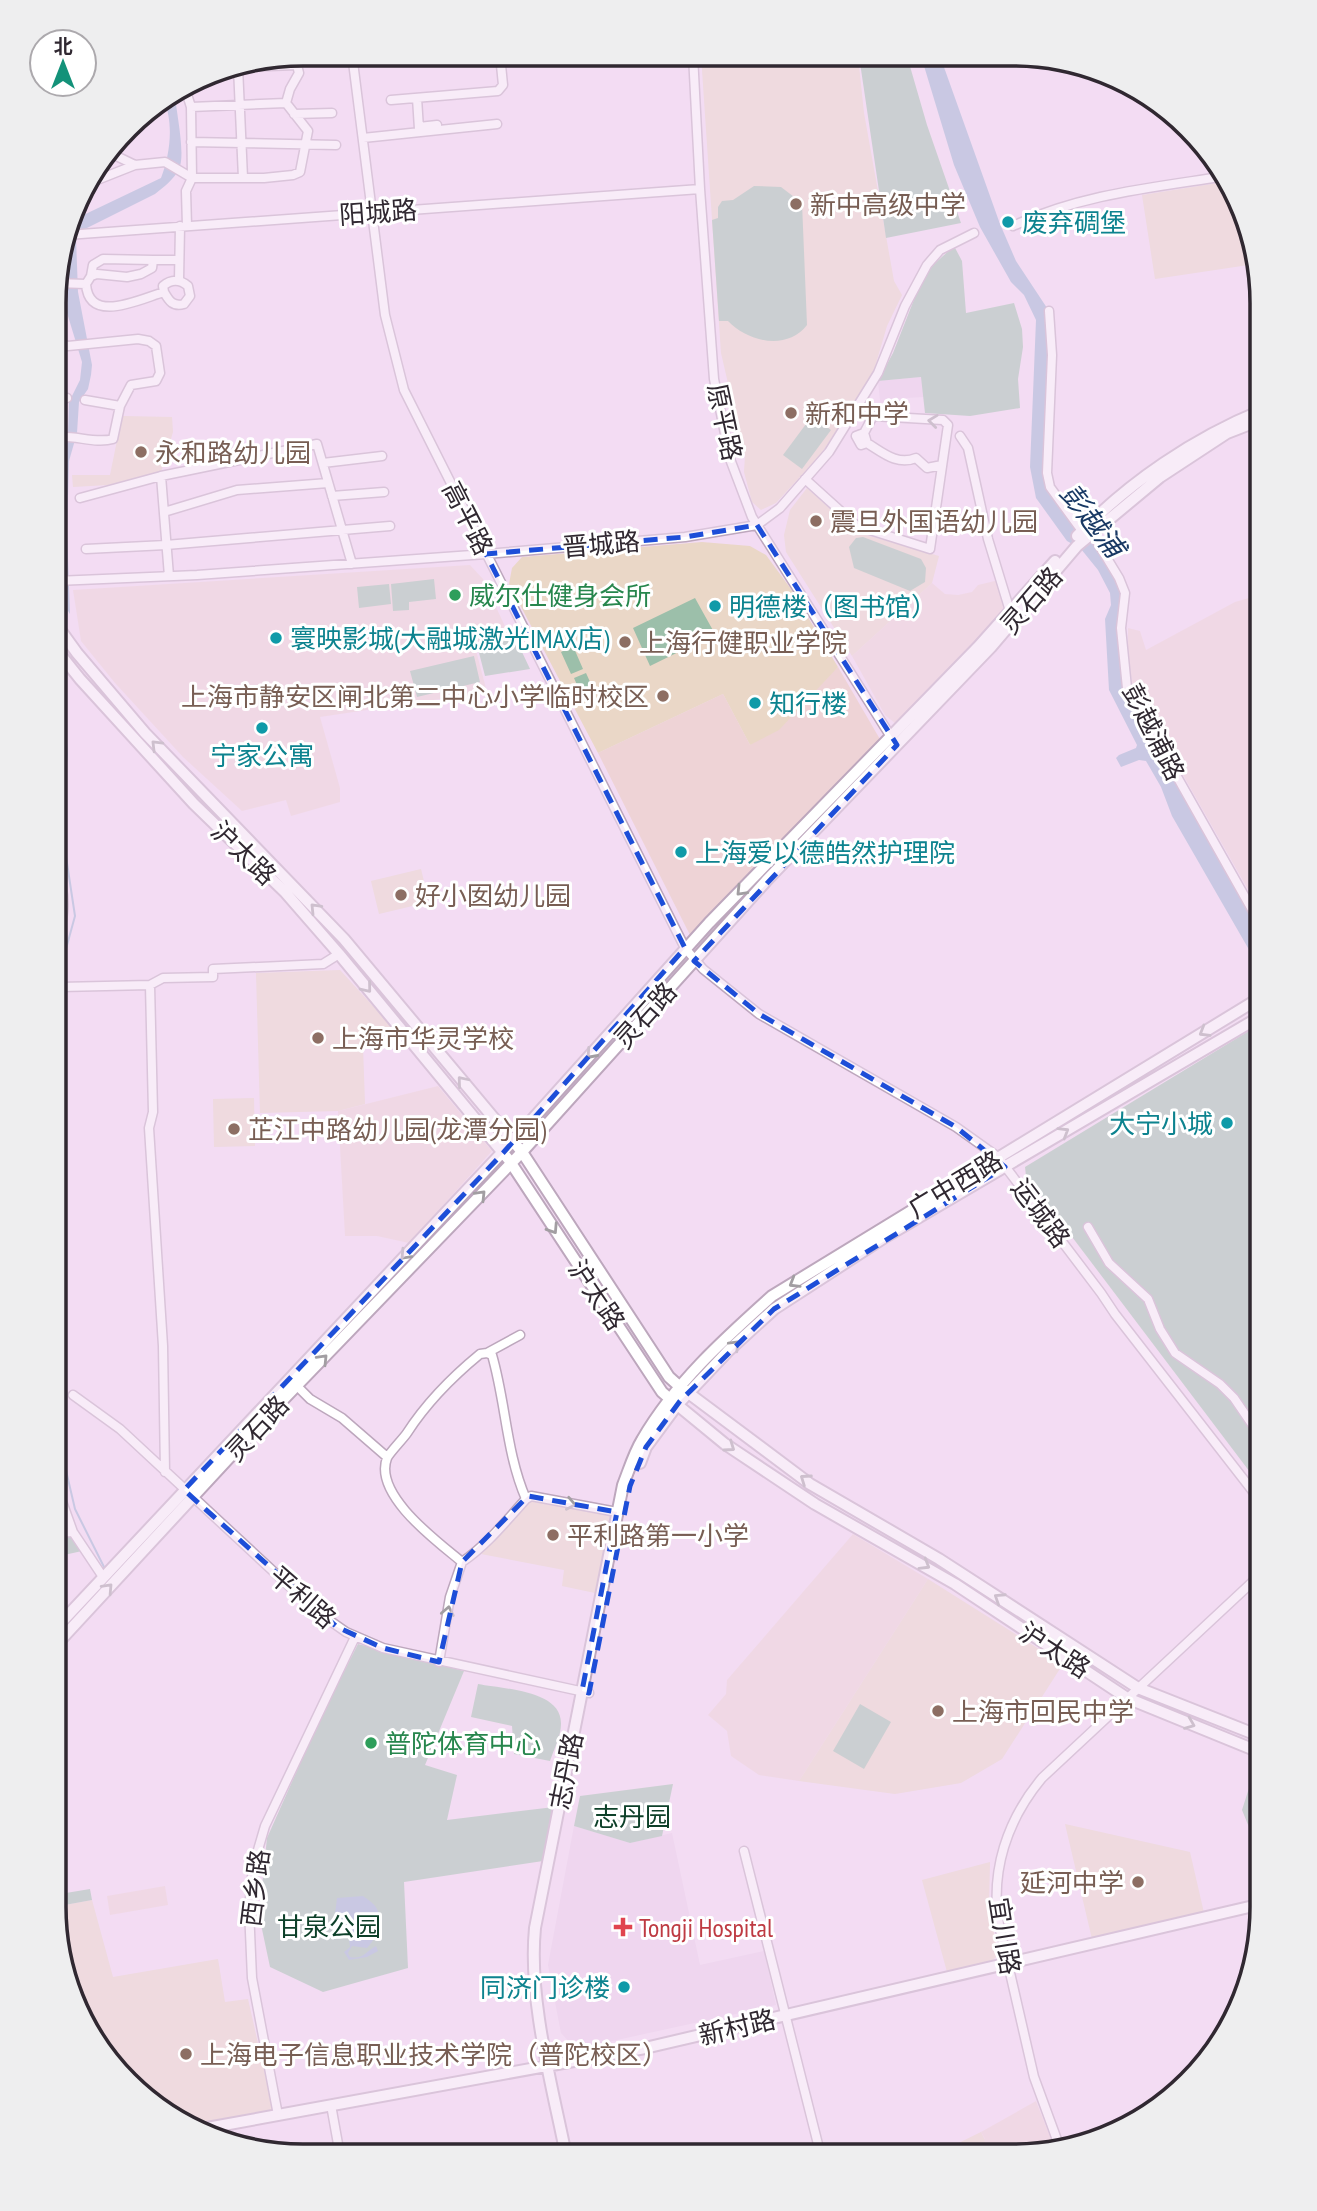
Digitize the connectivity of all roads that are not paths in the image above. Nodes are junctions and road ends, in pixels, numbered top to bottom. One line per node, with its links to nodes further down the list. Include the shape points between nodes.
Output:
1 (355, 66): 17 (street, 高平路)
2 (501, 66): 7 (street, via 503,85 498,92)
3 (694, 66): 28 (street, 原平路)
4 (297, 67): 9 (street)
5 (239, 76): 10 (street)
6 (188, 97): 11 (street)
7 (417, 98): 8 (street); 16 (street)
8 (391, 100)
9 (286, 103): 10 (street); 13 (street)
10 (239, 105): 11 (street); 19 (street)
11 (191, 107): 18 (street)
12 (332, 113): 13 (street)
13 (293, 114): 20 (street, via 308,131)
14 (456, 124): 16 (street)
15 (497, 124): 16 (street)
16 (419, 130): 17 (street)
17 (362, 138): 29 (street, 高平路)
18 (191, 142): 19 (street); 25 (street)
19 (240, 143): 20 (street); 26 (street)
20 (306, 143): 21 (street); 26 (street, via 300,173)
21 (335, 145)
22 (118, 157): 23 (street)
23 (135, 165): 24 (street); 25 (street, via 164,162)
24 (102, 178)
25 (192, 178): 26 (street); 30 (street, via 186,191)
26 (243, 178)
27 (1214, 178): 31 (street, via 1074,202)
28 (700, 189): 29 (street, 阳城路); 65 (street, 原平路, via 718,403 730,458)
29 (371, 212): 30 (street, 阳城路); 72 (street, 高平路, via 385,315 404,390)
30 (184, 226): 33 (street, 阳城路); 35 (street)
31 (1013, 226)
32 (974, 233): 47 (street, 晋城路, via 940,250 927,265 878,373)
33 (77, 234)
34 (153, 260): 35 (street); 36 (street, via 152,268 141,274); 36 (street, via 103,259 93,265)
35 (179, 260): 37 (street)
36 (91, 276): 39 (street)
37 (178, 281): 40 (street, via 168,282); 40 (street, via 190,291 184,304 173,304)
38 (68, 283): 39 (street)
39 (83, 284): 40 (street, via 93,304 100,307)
40 (164, 292)
41 (1049, 311): 68 (street, 彭越浦路, via 1052,355 1047,473 1050,487)
42 (66, 345): 44 (street, via 138,339 156,346 160,373 156,380 131,385)
43 (85, 400): 44 (street)
44 (120, 406): 49 (street, via 113,439 102,442)
45 (1250, 416): 68 (main road, 灵石路, via 1160,465)
46 (1250, 424): 68 (main road, 灵石路, via 1227,433 1160,477)
47 (841, 433): 51 (street); 57 (street, 晋城路)
48 (864, 433): 51 (street); 52 (street); 55 (street, one-way to 48, via 948,425 943,420 873,416)
49 (66, 436)
50 (960, 436): 76 (street, via 968,449)
51 (856, 439): 52 (street, via 861,445)
52 (867, 443): 55 (street, via 893,459 916,458 927,468)
53 (382, 456): 54 (street)
54 (323, 463): 56 (street, via 317,444); 58 (street)
55 (942, 465): 64 (street)
56 (161, 477): 61 (street); 62 (street)
57 (805, 479): 64 (street, via 857,526 930,549); 65 (street, 晋城路, via 780,508)
58 (328, 483): 60 (street); 62 (street, via 237,490)
59 (384, 492): 60 (street)
60 (332, 496): 67 (street)
61 (80, 498)
62 (164, 512): 69 (street)
63 (925, 514): 64 (street)
64 (934, 519)
65 (757, 525): 72 (street, 晋城路, via 685,537); 79 (street, 原平路)
66 (390, 526): 67 (street)
67 (342, 530): 69 (street); 73 (street)
68 (1086, 532): 71 (main road, 灵石路); 80 (street, 彭越浦路, via 1125,593 1121,628 1127,688)
69 (166, 545): 70 (street); 74 (street)
70 (86, 550)
71 (1069, 550): 76 (main road, 灵石路); 79 (main road, 灵石路, via 991,647)
72 (486, 554): 73 (street, 晋城路); 81 (street, 高平路)
73 (352, 564): 74 (street, 晋城路)
74 (169, 576): 75 (street, 晋城路)
75 (66, 580)
76 (1010, 611): 79 (main road, 灵石路)
77 (66, 638): 90 (main road, 沪太路, one-way to 77, via 344,939 145,733)
78 (66, 662): 82 (main road, 沪太路, via 194,804 285,892)
79 (894, 741): 81 (main road, 灵石路, one-way to 81); 83 (main road, 灵石路)
80 (1250, 908)
81 (685, 948): 83 (street, 运城路); 90 (main road, 灵石路, one-way to 90)
82 (340, 954): 84 (street, via 323,964 213,969 214,976 163,978); 91 (main road, 沪太路, one-way to 91)
83 (695, 960): 92 (main road, 灵石路); 93 (street, 运城路, via 759,1014 956,1127)
84 (150, 985): 85 (street); 104 (street, via 153,1112 149,1128 163,1346)
85 (66, 987)
86 (1250, 1003): 88 (main road, 广中西路, one-way to 88)
87 (1250, 1022): 89 (main road, 广中西路)
88 (1155, 1062): 89 (main road); 93 (main road, 广中西路)
89 (1162, 1075): 93 (main road, 广中西路, one-way to 89)
90 (513, 1142): 91 (main road, 灵石路); 92 (main road, 沪太路)
91 (502, 1152): 94 (main road, 沪太路); 106 (main road, 灵石路, one-way to 106)
92 (522, 1152): 94 (main road, 灵石路); 99 (main road, 沪太路, via 662,1366)
93 (1002, 1162): 99 (main road, 广中西路, via 772,1296 729,1334); 105 (street, 运城路)
94 (511, 1163): 98 (main road, 灵石路, one-way to 94); 101 (main road, 沪太路, one-way to 101, via 662,1392)
95 (1088, 1227): 102 (street, via 1108,1263 1148,1299 1175,1353 1220,1384)
96 (520, 1335): 97 (street)
97 (487, 1353): 103 (street, via 444,1386); 107 (street, via 495,1366 513,1460)
98 (297, 1386): 103 (street); 106 (main road, 灵石路)
99 (683, 1390): 101 (main road, 广中西路); 119 (main road, 沪太路, one-way to 99, via 939,1559 810,1484)
100 (74, 1395): 104 (street, 平利路, via 115,1425)
101 (673, 1401): 108 (main road, 志丹路, via 640,1442); 120 (main road, 志丹路, via 630,1486); 121 (main road, 沪太路, one-way to 121, via 725,1444 815,1504 919,1562)
102 (1250, 1421)
103 (387, 1457): 112 (street, via 386,1475 393,1495)
104 (165, 1472): 106 (street, 平利路)
105 (1250, 1488)
106 (188, 1494): 113 (main road, 灵石路); 116 (main road, 灵石路, one-way to 106); 117 (street, 平利路, via 316,1611)
107 (526, 1499): 108 (street, one-way to 108, via 531,1496); 112 (street)
108 (617, 1512): 120 (main road, 志丹路)
109 (66, 1519): 111 (street)
110 (66, 1532): 111 (street)
111 (73, 1532): 113 (street)
112 (462, 1562): 118 (street, one-way to 112, via 450,1597)
113 (103, 1577): 115 (main road, 灵石路)
114 (1250, 1584): 119 (street, 宜川路)
115 (66, 1621)
116 (66, 1622)
117 (355, 1637): 118 (street, 平利路); 130 (street, 西乡路, via 265,1826 253,1867 249,1909 252,1978)
118 (439, 1662): 120 (street, 平利路)
119 (1138, 1688): 121 (street, 宜川路); 122 (main road, 沪太路)
120 (585, 1692): 128 (main road, 志丹路, via 541,1928 541,1984)
121 (1127, 1698): 123 (main road, 沪太路, one-way to 123); 126 (street, 宜川路, via 1042,1778 1010,1828 996,1893)
122 (1250, 1732)
123 (1250, 1748)
124 (744, 1851): 127 (street)
125 (1250, 1907): 126 (main road, 新村路)
126 (1007, 1963): 127 (main road, 新村路); 132 (street, 宜川路, via 1034,2077)
127 (785, 2016): 128 (main road, 新村路); 136 (street)
128 (552, 2066): 129 (main road, 新村路); 134 (main road, 志丹路); 135 (main road, 志丹路)
129 (331, 2105): 130 (main road, 新村路); 133 (street)
130 (278, 2115): 131 (main road, 新村路)
131 (214, 2126)
132 (1056, 2140)
133 (338, 2144)
134 (564, 2144)
135 (570, 2144)
136 (818, 2144)

